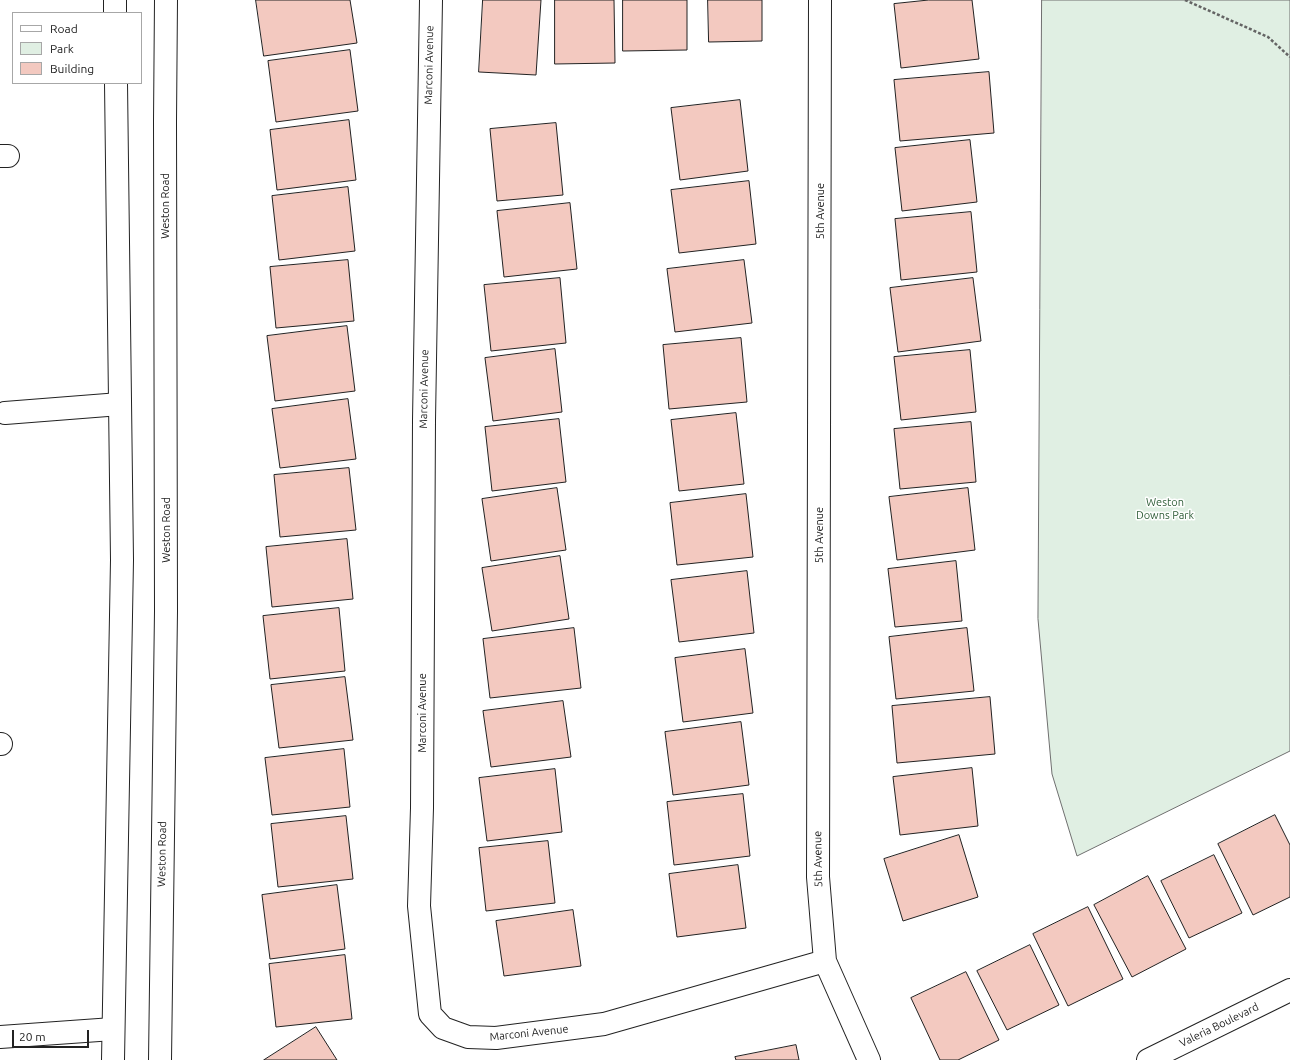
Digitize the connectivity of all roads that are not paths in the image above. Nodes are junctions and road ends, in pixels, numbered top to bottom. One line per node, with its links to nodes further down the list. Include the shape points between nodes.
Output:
1 (115, 0): 5 (street)
2 (166, 0): 14 (street, Weston Road, via 166,611)
3 (431, 0): 9 (street, Marconi Avenue, via 419,906 430,1014 443,1028 468,1037 496,1038 604,1024)
4 (820, 0): 9 (street, 5th Avenue, via 818,877)
5 (115, 12)
6 (116, 84): 7 (street)
7 (120, 404): 8 (street); 11 (street, via 122,560)
8 (5, 413)
9 (825, 961): 15 (street, 5th Avenue)
10 (1290, 990): 16 (street, Valeria Boulevard)
11 (113, 1029): 12 (street); 13 (street)
12 (0, 1036)
13 (113, 1060)
14 (160, 1060)
15 (869, 1060)
16 (1148, 1060)

